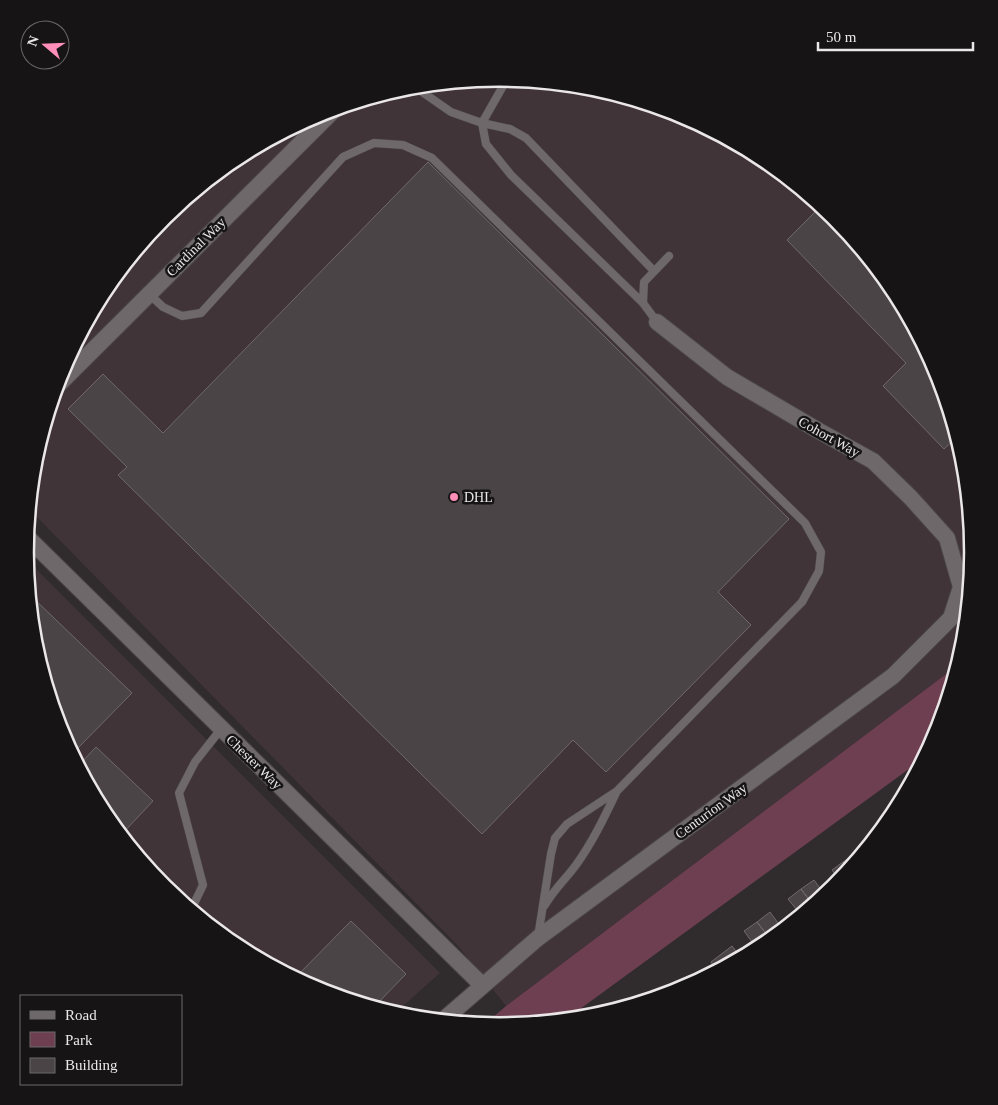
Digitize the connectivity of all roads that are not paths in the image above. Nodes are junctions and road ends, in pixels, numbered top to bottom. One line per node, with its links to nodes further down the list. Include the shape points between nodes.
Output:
1 (502, 87): 4 (lane)
2 (424, 93): 4 (lane, via 451,112)
3 (321, 123): 7 (street, Cardinal Way)
4 (482, 123): 6 (lane, via 510,129 526,138); 8 (lane, via 486,144 511,176)
5 (669, 256): 6 (lane)
6 (654, 270): 8 (lane, via 644,282)
7 (149, 294): 10 (street, Cardinal Way); 15 (lane, via 182,316 201,312 343,158 374,143 403,145 432,158 804,523 821,552 819,571 802,602)
8 (642, 303): 9 (lane)
9 (657, 322): 12 (street, Cohort Way, via 727,377 873,461 947,538)
10 (69, 374)
11 (34, 545): 14 (street, Chester Way)
12 (963, 579)
13 (962, 594): 18 (street, Centurion Way, via 950,618 893,676)
14 (221, 729): 16 (lane, via 194,762 180,793 204,885); 19 (street, Chester Way)
15 (617, 791): 17 (lane, via 593,839 553,891); 17 (lane, via 568,824 555,838)
16 (194, 904)
17 (542, 912): 18 (lane)
18 (538, 938): 19 (street, Centurion Way)
19 (482, 985): 20 (street, Centurion Way)
20 (449, 1015)

